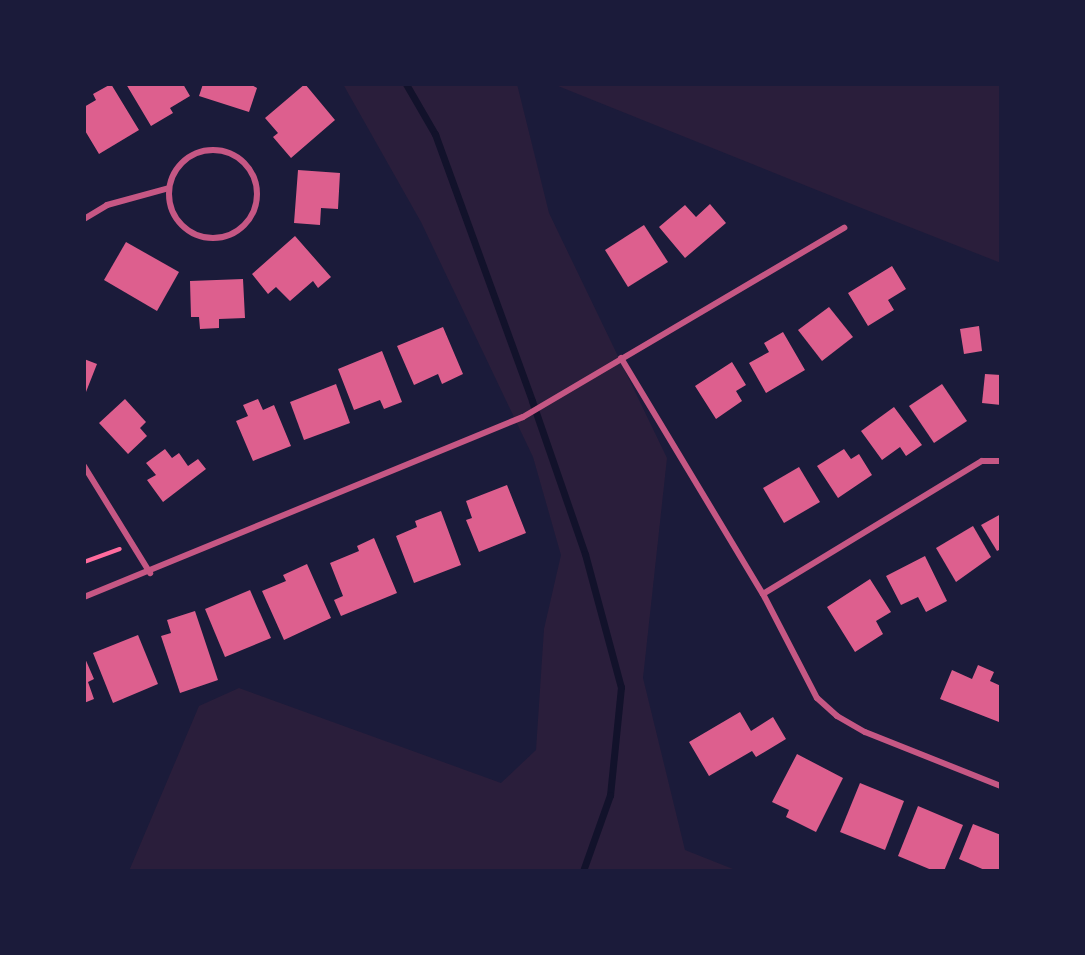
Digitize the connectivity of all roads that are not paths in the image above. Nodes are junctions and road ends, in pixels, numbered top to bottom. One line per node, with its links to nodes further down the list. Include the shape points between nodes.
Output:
1 (169, 188): 1 (street, via 169,202 183,227 208,239 222,238 246,224 257,198 257,184 245,164 227,152 211,150 183,161); 2 (street, via 108,205)
2 (84, 219)
3 (844, 228): 4 (street)
4 (621, 358): 7 (street, via 523,417); 8 (street)
5 (1001, 461): 8 (street, via 981,461)
6 (84, 466): 7 (street)
7 (150, 573): 9 (street)
8 (763, 594): 10 (street, via 817,698 837,716 865,732)
9 (84, 597)
10 (1001, 786)

